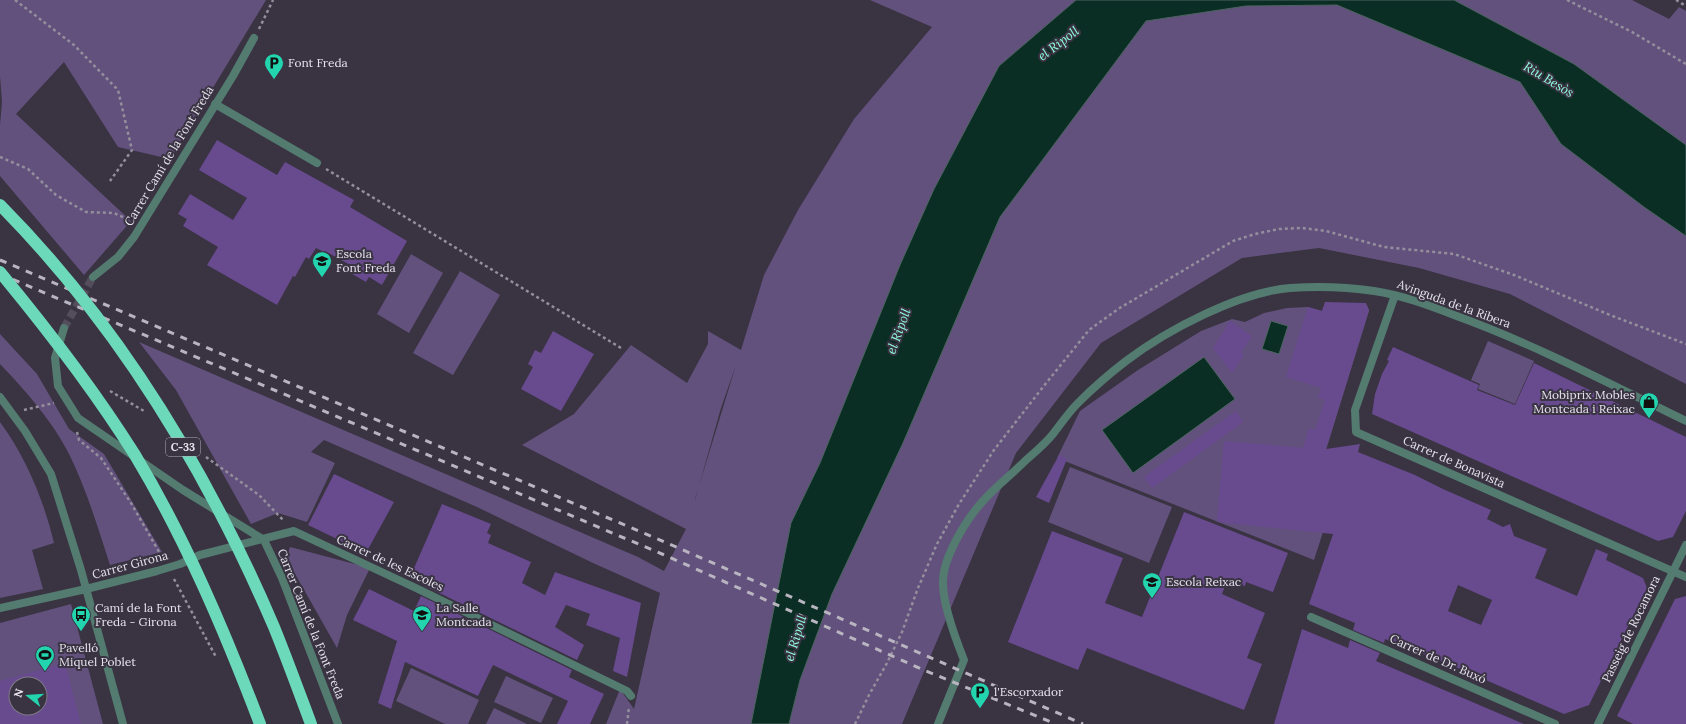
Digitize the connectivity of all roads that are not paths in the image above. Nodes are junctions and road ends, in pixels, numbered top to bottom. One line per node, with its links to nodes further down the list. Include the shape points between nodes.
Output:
1 (254, 38): 2 (street, Carrer Camí de la Font Freda)
2 (215, 104): 3 (street); 6 (street, Carrer Camí de la Font Freda, via 141,225 118,256)
3 (316, 163)
4 (0, 204): 21 (highway, C-33, bridge, via 64,275 140,377 174,431 214,502 251,577 274,627)
5 (0, 272): 20 (highway, bridge, via 66,355 135,456 174,526 209,599)
6 (93, 277)
7 (1395, 295): 10 (street, Avinguda de la Ribera, via 1487,327 1549,354); 13 (street, Carrer de Bonavista, via 1355,410 1356,432); 23 (street, Avinguda de la Ribera, via 1330,287 1288,288 1253,296 1192,321 1163,337 1127,360 1099,383 1076,405 1052,436 981,503 956,541 945,564 943,588 956,642 964,660)
8 (64, 328): 11 (street, Carrer Camí de la Font Freda, via 55,358 58,386 78,418 183,490)
9 (0, 397): 15 (street, via 25,431 51,474)
10 (1686, 422)
11 (264, 540): 15 (street, Carrer Girona, via 200,555 168,568); 18 (street, Carrer de les Escoles, via 294,531 627,691); 22 (street, Carrer Camí de la Font Freda, via 282,578)
12 (1686, 545): 13 (street, Passeig de Rocamora)
13 (1673, 571): 14 (street); 25 (street, Passeig de Rocamora)
14 (1686, 577)
15 (86, 589): 16 (street, Carrer Girona); 19 (street)
16 (0, 608)
17 (1311, 617): 24 (street, Carrer de Dr. Buxó)
18 (631, 696)
19 (123, 724)
20 (260, 724)
21 (311, 724)
22 (338, 724)
23 (938, 724)
24 (1555, 724)
25 (1598, 724)

